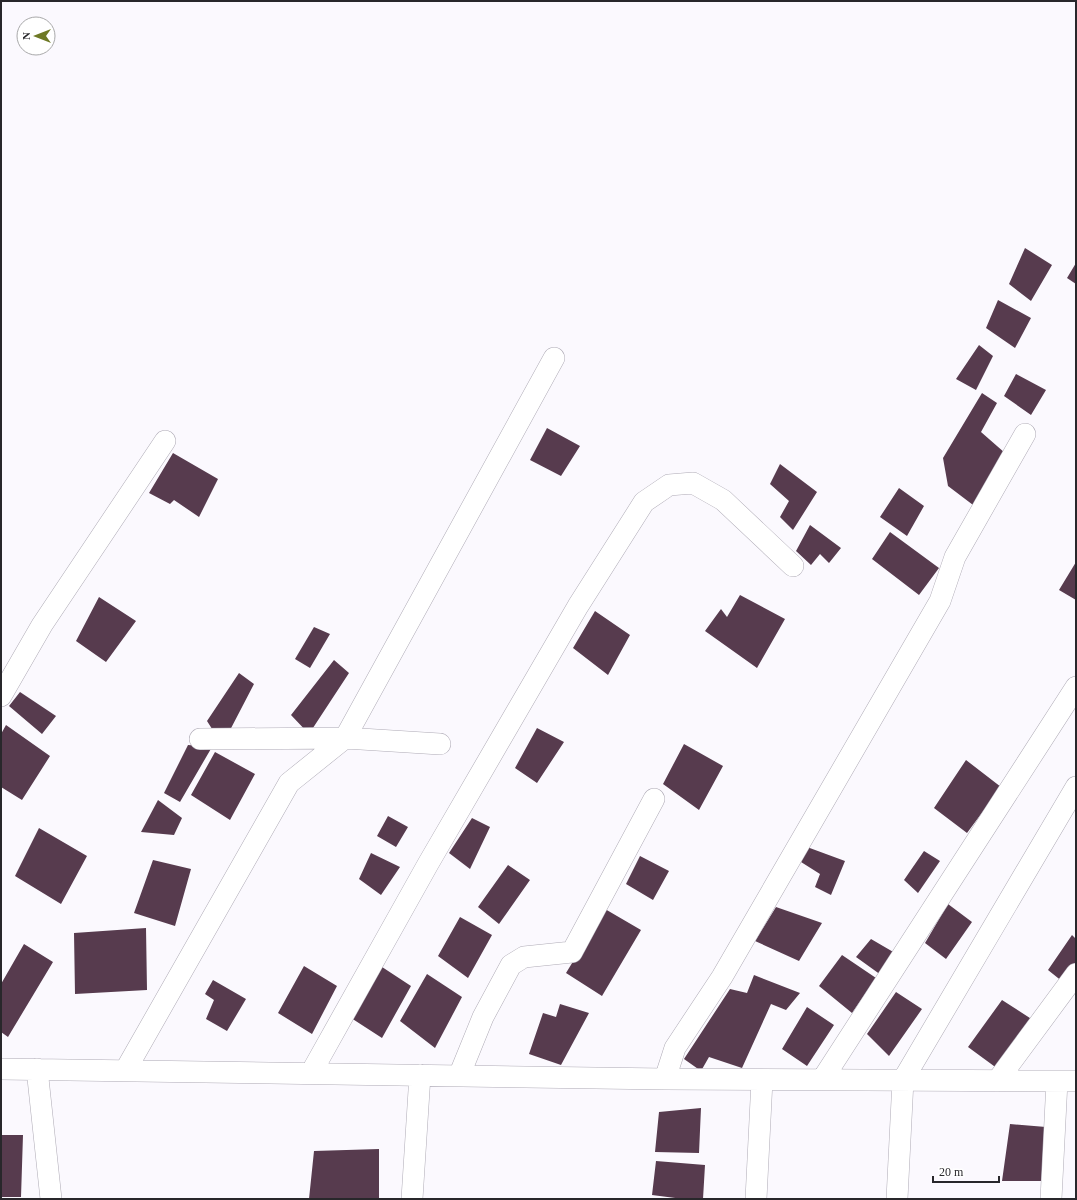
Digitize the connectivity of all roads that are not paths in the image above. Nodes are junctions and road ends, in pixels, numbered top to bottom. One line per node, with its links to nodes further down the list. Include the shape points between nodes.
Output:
1 (554, 358): 7 (street)
2 (1026, 434): 19 (street, via 955,557 940,601 722,977 675,1048)
3 (165, 441): 6 (street, via 42,625)
4 (793, 566): 16 (street, via 723,500 693,483 670,485 644,502 570,620 428,864)
5 (1076, 687): 21 (street)
6 (1, 696)
7 (345, 738): 8 (street); 9 (street); 15 (street, via 289,783)
8 (200, 739)
9 (440, 744)
10 (1076, 787): 22 (street)
11 (654, 799): 18 (street, via 572,952 524,957 511,965 483,1017)
12 (1076, 974): 23 (street)
13 (1, 1068): 14 (street)
14 (37, 1069): 15 (street); 25 (street)
15 (125, 1070): 16 (street)
16 (311, 1073): 17 (street)
17 (420, 1075): 18 (street); 26 (street)
18 (459, 1076): 19 (street)
19 (665, 1079): 20 (street)
20 (762, 1080): 21 (street); 27 (street)
21 (822, 1080): 22 (street)
22 (903, 1080): 23 (street); 28 (street)
23 (997, 1081): 24 (street)
24 (1066, 1081): 29 (street)
25 (51, 1199)
26 (412, 1199)
27 (756, 1199)
28 (897, 1199)
29 (1051, 1199)

